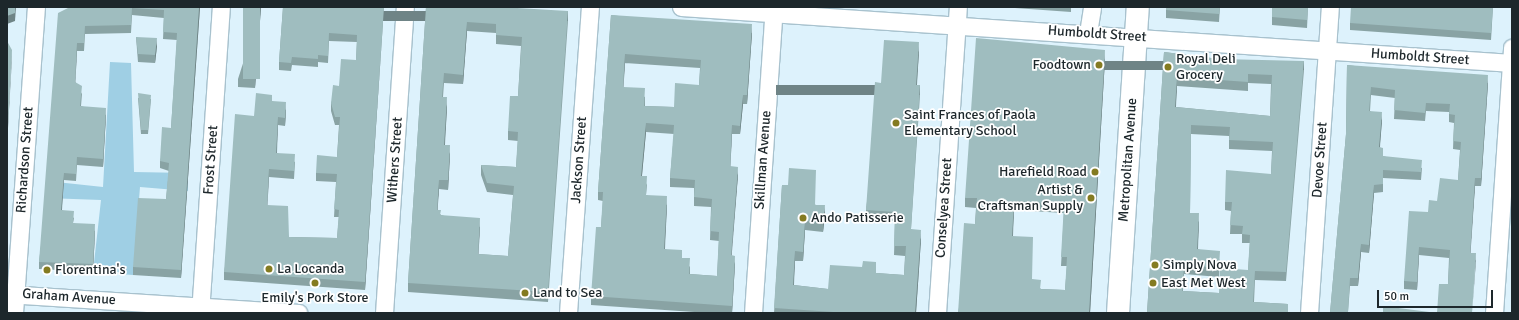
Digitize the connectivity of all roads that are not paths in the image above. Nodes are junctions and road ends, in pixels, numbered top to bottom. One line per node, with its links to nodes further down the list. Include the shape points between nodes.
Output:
1 (36, 7): 16 (street, Richardson Street)
2 (221, 7): 17 (street, Frost Street)
3 (405, 7): 20 (street, Withers Street)
4 (590, 7): 21 (street, Jackson Street)
5 (681, 7): 10 (street, Humboldt Street)
6 (958, 7): 11 (street, Conselyea Street)
7 (1092, 7): 12 (street)
8 (1138, 7): 13 (main road, Metropolitan Avenue)
9 (1330, 7): 14 (street, Devoe Street)
10 (774, 10): 11 (street, Humboldt Street); 22 (street, Skillman Avenue)
11 (957, 25): 12 (street, Humboldt Street); 23 (street, Conselyea Street)
12 (1088, 33): 13 (street, Humboldt Street)
13 (1136, 37): 14 (street, Humboldt Street); 24 (main road, Metropolitan Avenue)
14 (1327, 50): 15 (street, Humboldt Street); 25 (street, Devoe Street)
15 (1512, 58): 26 (street)
16 (11, 294): 17 (street, Graham Avenue); 18 (street, Richardson Street)
17 (201, 310): 19 (street, Graham Avenue)
18 (14, 313)
19 (298, 313)
20 (384, 313)
21 (568, 313)
22 (753, 313)
23 (937, 313)
24 (1118, 313)
25 (1309, 313)
26 (1494, 313)

